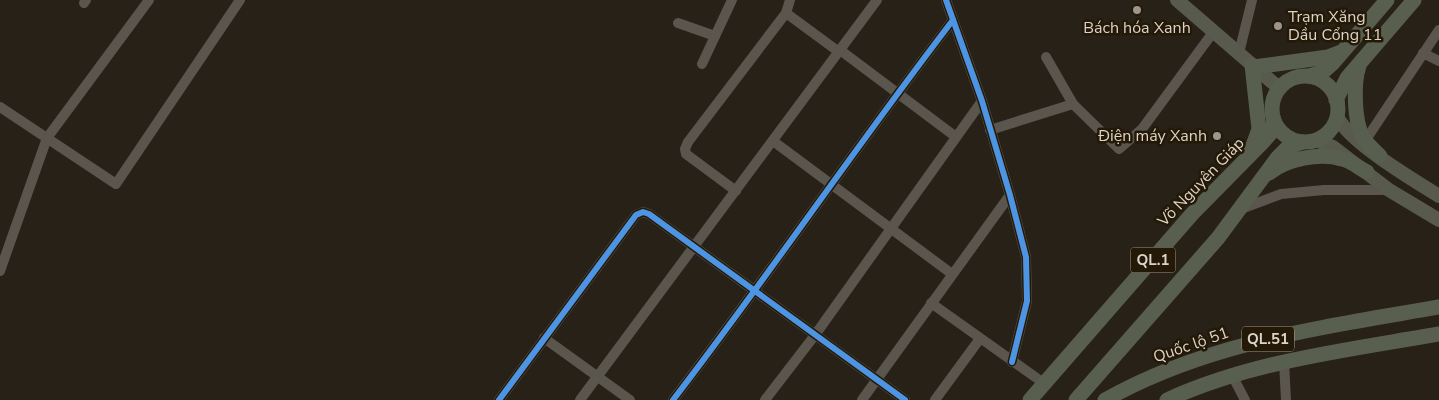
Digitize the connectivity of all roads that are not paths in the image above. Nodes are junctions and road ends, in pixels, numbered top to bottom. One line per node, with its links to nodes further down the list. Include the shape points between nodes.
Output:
1 (149, 0): 37 (street)
2 (240, 0): 37 (street, via 116,184)
3 (732, 0): 16 (street)
4 (790, 0): 11 (street)
5 (877, 0): 18 (street)
6 (946, 0): 12 (street)
7 (1177, 0): 15 (main road)
8 (1252, 0): 19 (street)
9 (1387, 0): 17 (highway)
10 (1414, 0): 22 (highway)
11 (786, 13): 18 (street); 47 (street, via 685,149 686,154)
12 (953, 20): 28 (street); 30 (street)
13 (678, 23): 16 (street)
14 (1439, 30): 20 (street)
15 (1214, 31): 19 (main road); 31 (street, via 1142,128 1119,149)
16 (715, 36): 24 (street)
17 (1345, 50): 25 (highway, via 1328,57); 26 (highway, via 1322,72)
18 (840, 51): 28 (street); 38 (street)
19 (1239, 53): 25 (main road)
20 (1423, 53): 23 (street); 40 (street)
21 (1046, 57): 31 (street)
22 (1361, 62): 29 (highway, via 1347,78); 40 (highway, via 1354,87 1360,131)
23 (1439, 62)
24 (702, 64)
25 (1253, 66): 27 (main road); 41 (highway, via 1259,129)
26 (1309, 76): 27 (highway, via 1298,76); 29 (highway, via 1329,86)
27 (1279, 88): 34 (highway, QL.1, via 1272,108)
28 (897, 94): 36 (street); 45 (street)
29 (1336, 100): 33 (highway)
30 (982, 101): 35 (street); 36 (street)
31 (1073, 104): 35 (street)
32 (0, 106): 37 (street)
33 (1336, 117): 39 (highway, QL.1, via 1325,135); 42 (main road, via 1346,130)
34 (1274, 121): 39 (highway, via 1285,136); 41 (highway, Võ Nguyên Giáp / QL.1, via 1270,134)
35 (990, 130): 48 (street)
36 (956, 136): 52 (street)
37 (47, 138): 54 (street)
38 (773, 141): 45 (street); 47 (street)
39 (1309, 141): 43 (main road, via 1333,147); 44 (highway, QL.1, via 1287,148)
40 (1366, 141): 42 (highway)
41 (1249, 156): 68 (highway, Võ Nguyên Giáp / QL.1, via 1192,214)
42 (1380, 156): 49 (main road, via 1402,174)
43 (1366, 172): 44 (highway, via 1341,158 1304,158 1276,167); 46 (main road)
44 (1257, 185): 50 (highway, QL.1)
45 (832, 186): 52 (street); 56 (street)
46 (1389, 190): 50 (street, via 1281,194); 51 (main road)
47 (736, 191): 53 (street)
48 (1010, 195): 55 (street); 63 (street, via 1026,257 1027,301)
49 (1439, 196)
50 (1239, 209): 79 (highway, QL.1, via 1218,238)
51 (1439, 220)
52 (891, 229): 55 (street); 60 (street)
53 (694, 248): 56 (street); 61 (street, via 649,214 636,215); 65 (street)
54 (0, 272)
55 (952, 274): 57 (street)
56 (756, 291): 60 (street); 73 (street)
57 (931, 304): 62 (street); 67 (street)
58 (1439, 307): 80 (highway, Quốc lộ 51 / QL.51, via 1290,333 1225,351 1166,371)
59 (1439, 334): 64 (highway, QL.51)
60 (816, 335): 67 (street); 74 (street)
61 (544, 338): 65 (street); 70 (street)
62 (979, 340): 63 (street); 77 (street)
63 (1012, 362): 68 (street)
64 (1284, 362): 66 (highway, QL.51); 69 (street)
65 (598, 375): 71 (street); 72 (street)
66 (1233, 377): 81 (highway, QL.51); 82 (street)
67 (876, 380): 75 (street); 76 (street)
68 (1045, 384): 78 (highway, Võ Nguyên Giáp / QL.1)
69 (1286, 397)
70 (499, 400)
71 (580, 400)
72 (630, 400)
73 (673, 400)
74 (765, 400)
75 (862, 400)
76 (905, 400)
77 (936, 400)
78 (1030, 400)
79 (1076, 400)
80 (1105, 400)
81 (1167, 400)
82 (1245, 400)

